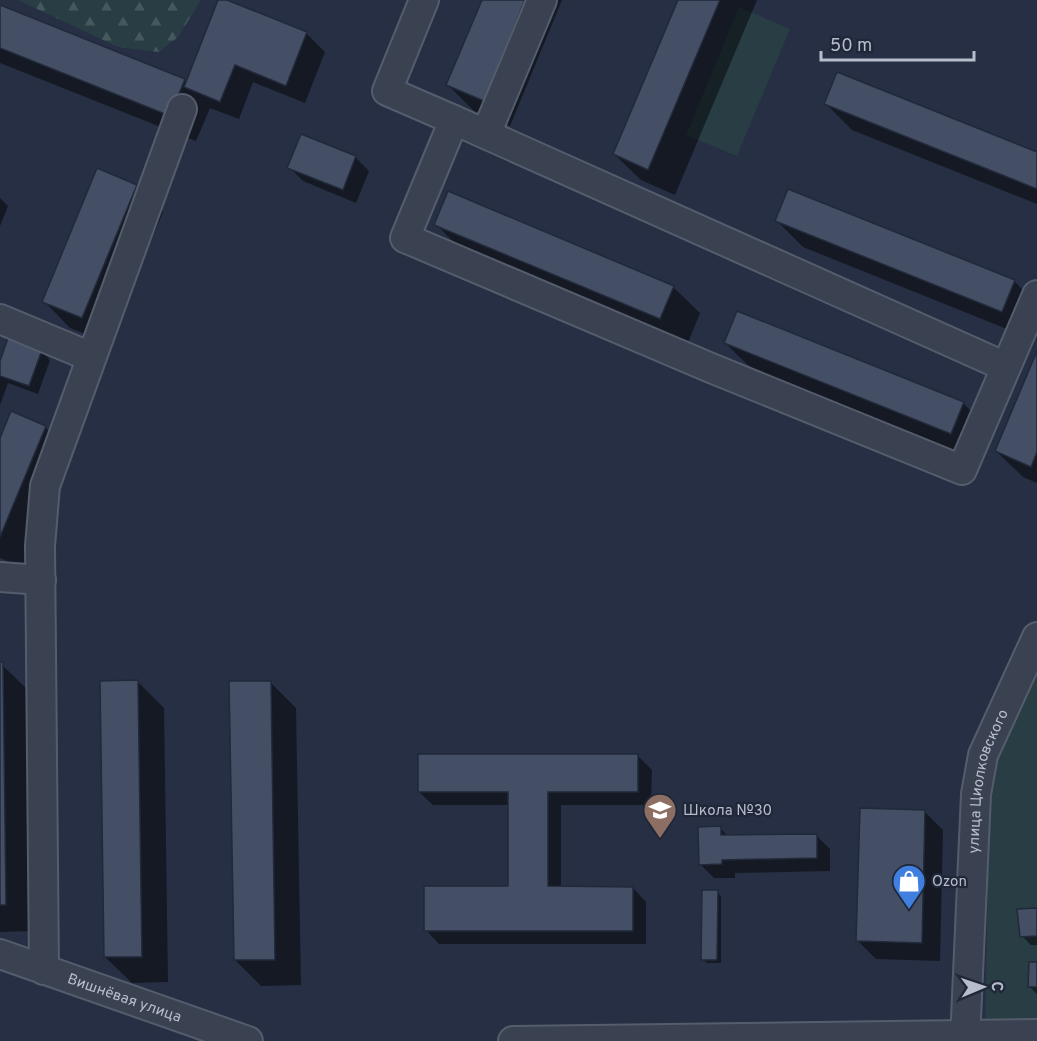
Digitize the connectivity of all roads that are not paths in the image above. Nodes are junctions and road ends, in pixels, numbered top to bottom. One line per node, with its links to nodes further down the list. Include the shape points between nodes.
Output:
1 (424, 0): 4 (street, via 387,91)
2 (542, 0): 5 (street)
3 (182, 109): 8 (street)
4 (454, 120): 5 (street); 9 (street, via 405,238 962,470)
5 (486, 134): 9 (street)
6 (1037, 295): 9 (street)
7 (0, 319): 8 (street)
8 (91, 357): 11 (street, via 45,486)
9 (1006, 367)
10 (0, 578): 11 (street)
11 (40, 580): 14 (street)
12 (1037, 637): 16 (street, улица Циолковского, via 983,755 976,794)
13 (0, 954): 14 (street, Вишнёвая улица)
14 (44, 970): 17 (street, Вишнёвая улица)
15 (1037, 1034): 16 (street)
16 (965, 1037): 18 (street)
17 (248, 1041)
18 (513, 1041)

